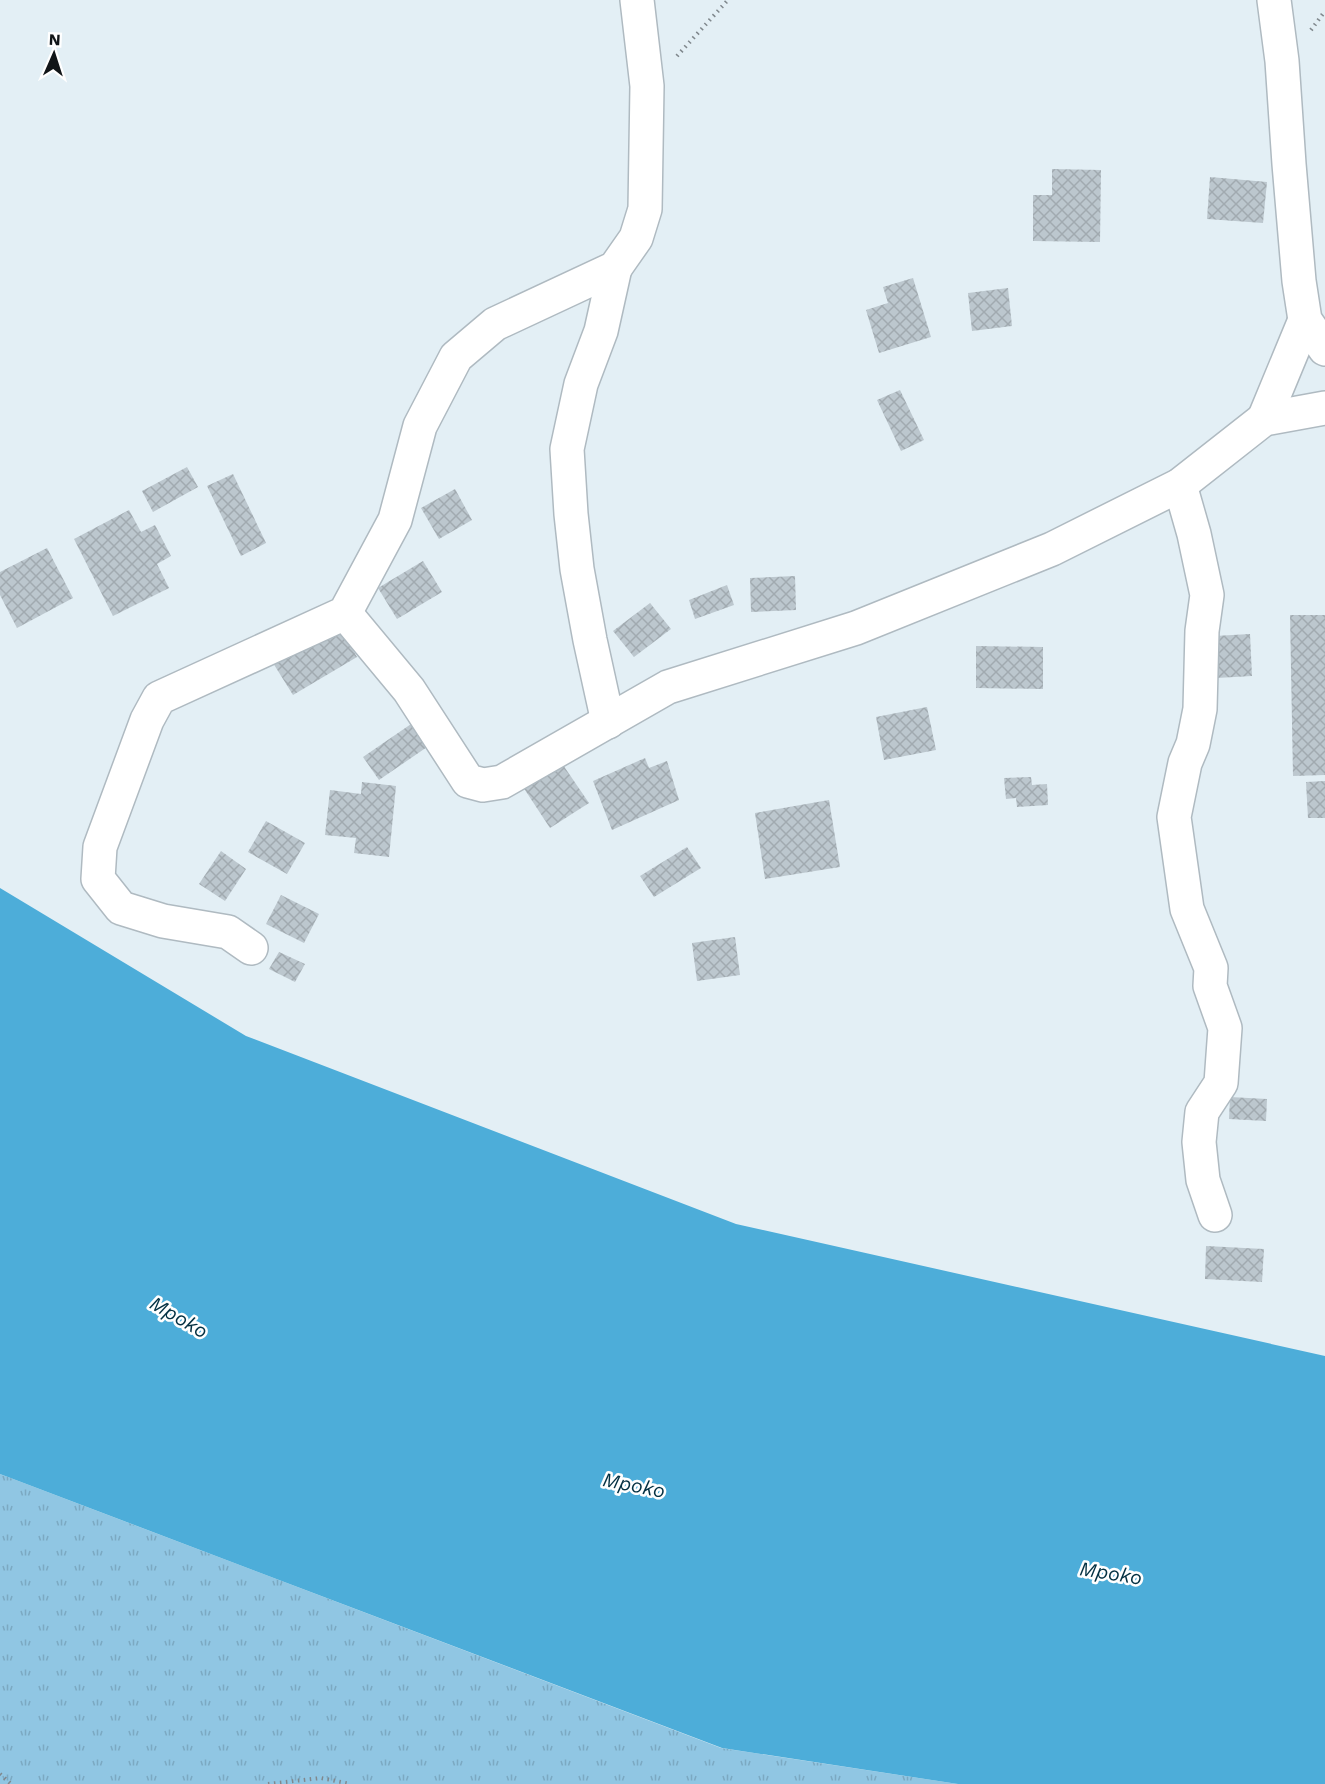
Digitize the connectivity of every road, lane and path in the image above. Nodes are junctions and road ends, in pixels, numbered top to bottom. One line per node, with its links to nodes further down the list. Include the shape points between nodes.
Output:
1 (637, 0): 4 (street)
2 (728, 0): 4 (path)
3 (1274, 0): 6 (street)
4 (647, 86): 5 (street, via 645,209 636,237)
5 (615, 268): 11 (street, via 495,324 456,357 420,426 395,520); 12 (street, via 567,448 577,569)
6 (1305, 320): 7 (street); 9 (street)
7 (1325, 349)
8 (1325, 408): 9 (street)
9 (1264, 419): 10 (street)
10 (1180, 485): 12 (street, via 1052,549 856,628 668,687); 14 (street, via 1207,595 1200,709 1173,818 1187,909 1210,968 1210,986 1225,1028 1221,1083 1202,1113 1199,1142 1203,1180)
11 (345, 613): 12 (street, via 409,690 468,781 483,785 502,782); 13 (street, via 159,698 147,720 100,847 98,879 121,908 163,921 228,932)
12 (608, 722)
13 (251, 948)
14 (1215, 1215)
15 (0, 1774): 16 (path)
16 (11, 1784)
17 (268, 1784): 18 (path, via 321,1778)
18 (351, 1784)

